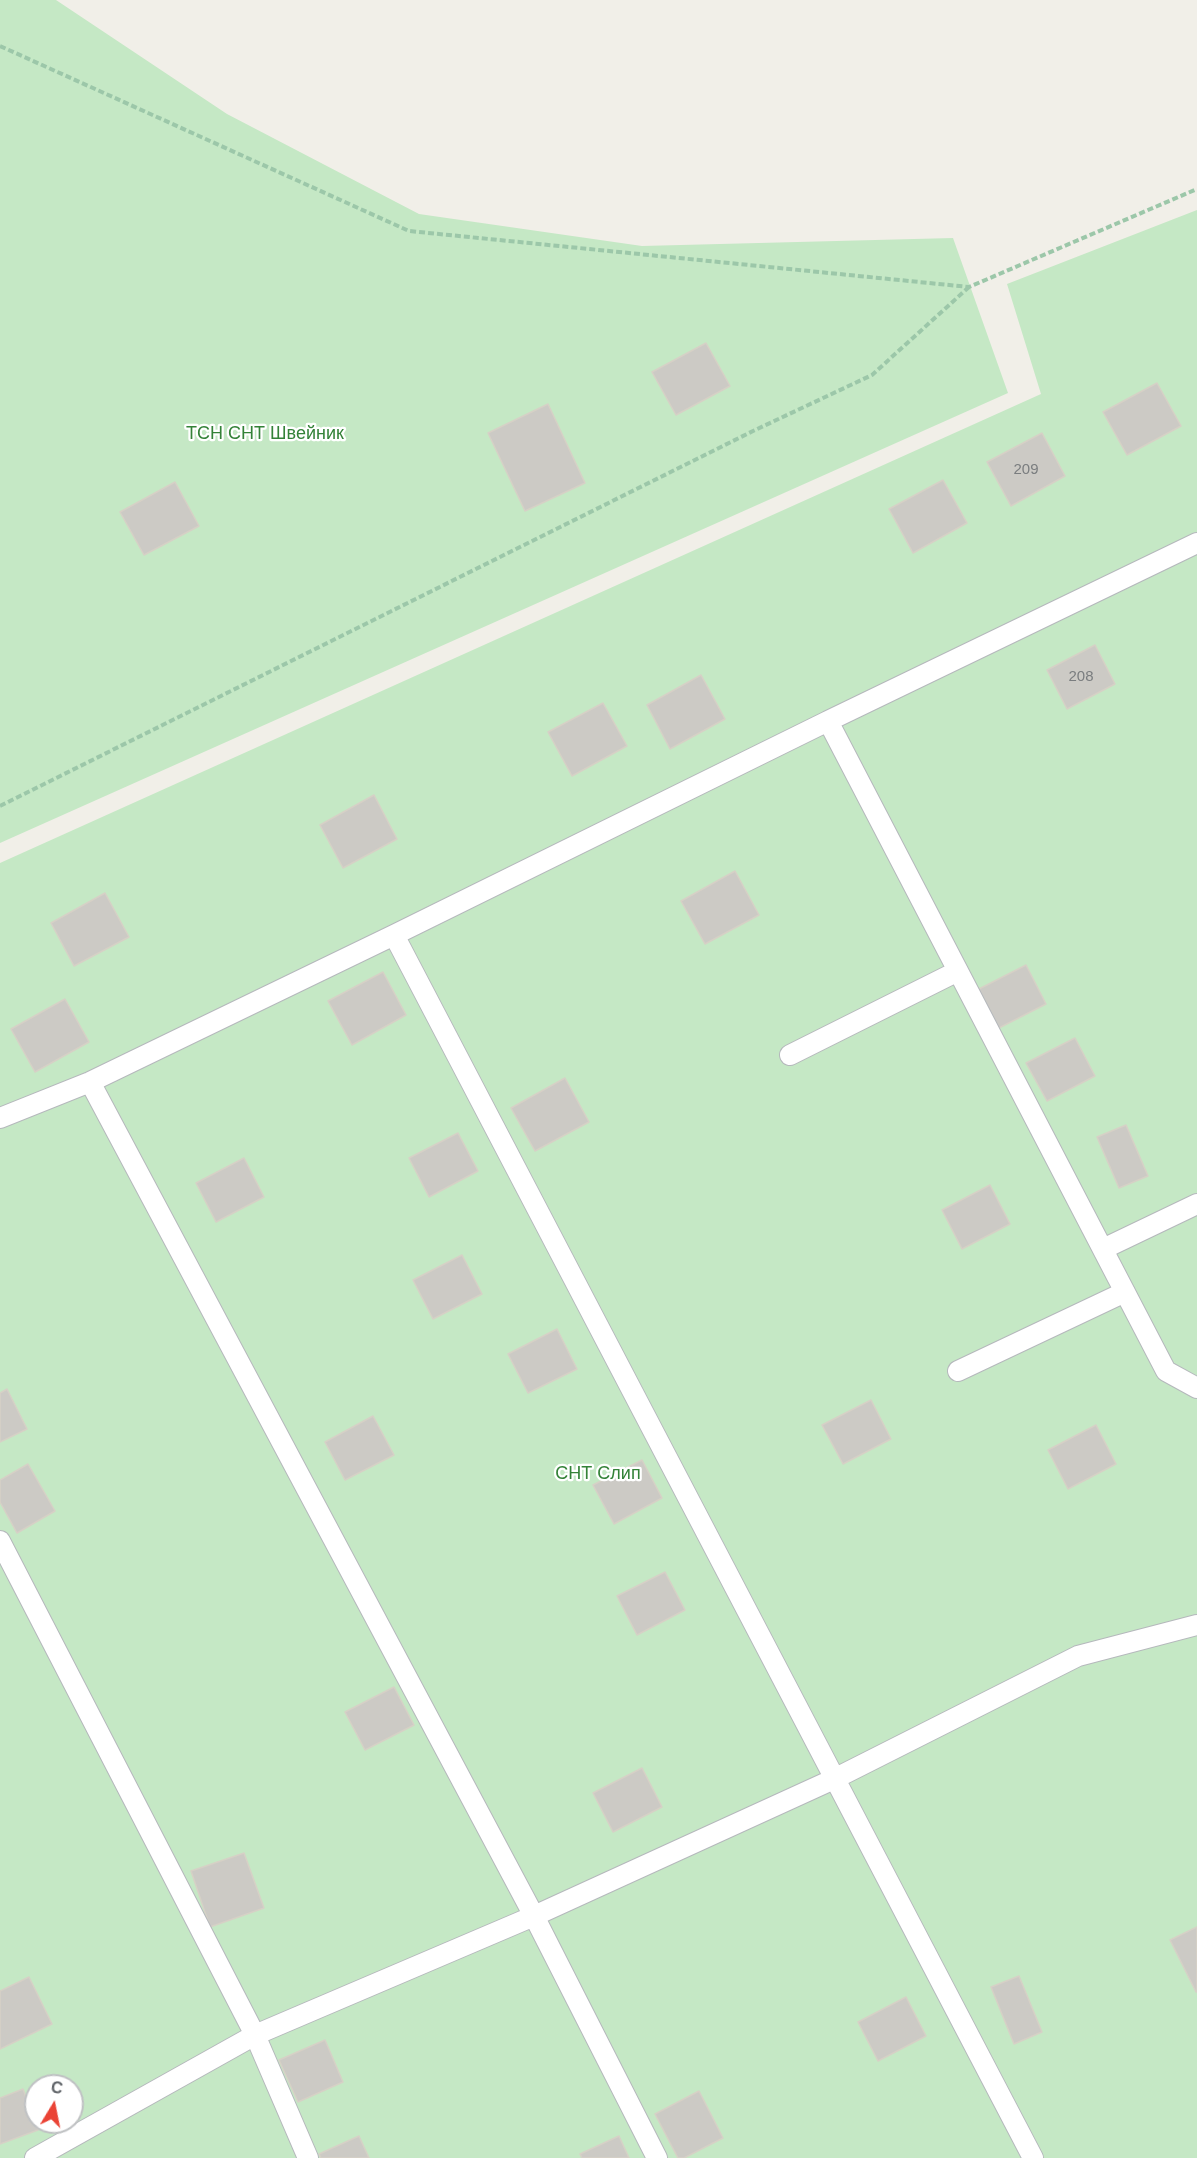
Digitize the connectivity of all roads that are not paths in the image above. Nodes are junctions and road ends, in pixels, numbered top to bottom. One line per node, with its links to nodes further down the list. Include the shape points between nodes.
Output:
1 (1197, 543): 2 (lane)
2 (828, 721): 3 (lane); 4 (lane)
3 (394, 935): 6 (lane); 15 (lane)
4 (958, 970): 5 (lane); 9 (lane)
5 (790, 1055)
6 (90, 1082): 7 (lane); 16 (lane)
7 (0, 1118)
8 (1197, 1204): 9 (lane)
9 (1103, 1249): 10 (lane)
10 (1125, 1292): 11 (lane); 12 (lane, via 1166,1371)
11 (958, 1371)
12 (1195, 1385)
13 (0, 1541): 17 (lane)
14 (1197, 1625): 15 (lane, via 1078,1656)
15 (834, 1779): 16 (lane); 21 (lane)
16 (534, 1916): 17 (lane); 20 (lane)
17 (255, 2035): 18 (lane); 19 (lane)
18 (35, 2158)
19 (308, 2158)
20 (657, 2158)
21 (1033, 2158)

